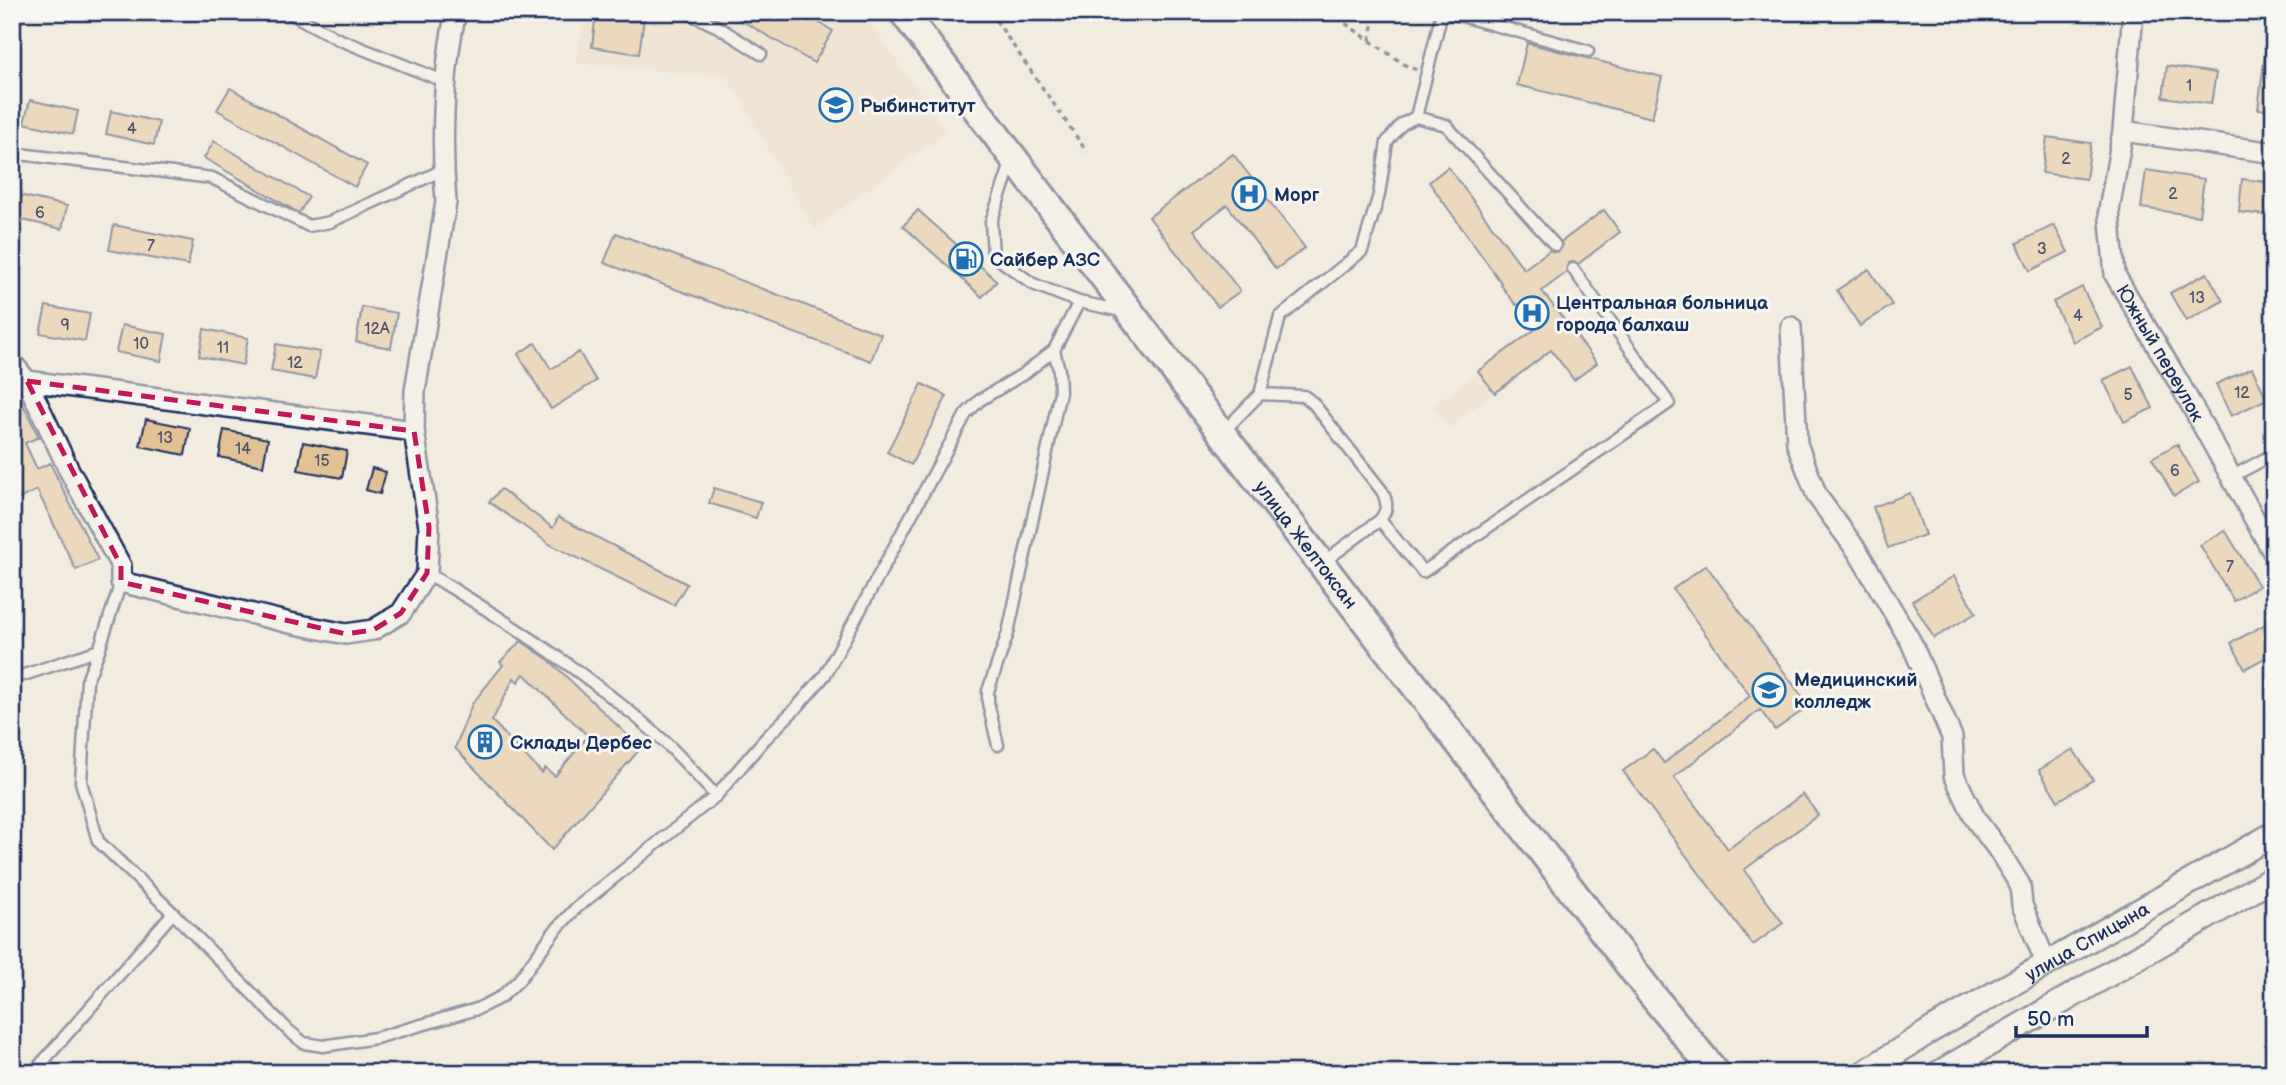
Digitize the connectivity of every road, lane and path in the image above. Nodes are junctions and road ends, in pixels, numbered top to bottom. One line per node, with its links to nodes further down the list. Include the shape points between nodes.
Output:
1 (288, 12): 14 (lane, via 338,39)
2 (456, 12): 14 (street)
3 (686, 12): 12 (lane)
4 (903, 12): 20 (main road, улица Желтоксан)
5 (990, 12): 17 (path)
6 (1329, 12): 10 (path)
7 (1376, 12): 10 (path)
8 (1444, 12): 11 (lane); 13 (lane)
9 (2133, 12): 16 (street, Южный переулок)
10 (1370, 40): 13 (path)
11 (1588, 51)
12 (761, 54)
13 (1425, 74): 15 (lane)
14 (447, 82): 21 (street)
15 (1416, 117): 22 (lane, via 1446,125); 30 (lane, via 1402,124 1387,142 1379,195 1362,251 1280,317)
16 (2123, 131): 19 (street); 34 (street, Южный переулок, via 2109,210 2115,275)
17 (1087, 152)
18 (12, 153): 21 (lane, via 212,178 309,226 330,222)
19 (2274, 153)
20 (1013, 157): 24 (lane, via 990,222 993,255 1033,284); 25 (main road, улица Желтоксан)
21 (443, 170): 31 (street, via 446,202 415,391)
22 (1555, 245)
23 (1573, 269): 35 (lane, via 1669,403 1423,572)
24 (1079, 302): 25 (lane); 27 (lane)
25 (1132, 313): 32 (main road, улица Желтоксан)
26 (1791, 327): 47 (street, via 1797,444 1817,496 1858,552 1911,642 1952,737 1954,775 1976,820 2020,885 2022,905)
27 (1054, 350): 42 (lane, via 1060,392 1008,633 988,691); 43 (lane, via 966,414 825,675)
28 (12, 363): 29 (street)
29 (27, 381): 31 (street); 39 (street, via 121,566)
30 (1260, 394): 32 (lane); 35 (lane, via 1304,396 1313,403 1382,491 1387,510)
31 (414, 431): 38 (street, via 429,527)
32 (1223, 433): 37 (main road, улица Желтоксан)
33 (2274, 454): 34 (lane)
34 (2231, 477): 36 (street, Южный переулок)
35 (1380, 520): 37 (lane)
36 (2274, 554)
37 (1321, 563): 49 (main road, улица Желтоксан)
38 (427, 573): 39 (street, via 401,613 373,630 346,634); 43 (lane, via 517,627 604,692 665,742)
39 (121, 582): 40 (lane)
40 (99, 650): 41 (lane); 46 (lane, via 87,681 81,782 98,841)
41 (12, 678)
42 (998, 745)
43 (716, 796): 46 (lane, via 575,909 501,997 477,1009 376,1038 323,1046 304,1043)
44 (2274, 834): 47 (street, улица Спицына)
45 (2274, 878): 51 (street, улица Спицына)
46 (173, 913): 48 (lane)
47 (2047, 965): 50 (street, улица Спицына)
48 (33, 1073)
49 (1716, 1073)
50 (1864, 1073)
51 (1938, 1073)

